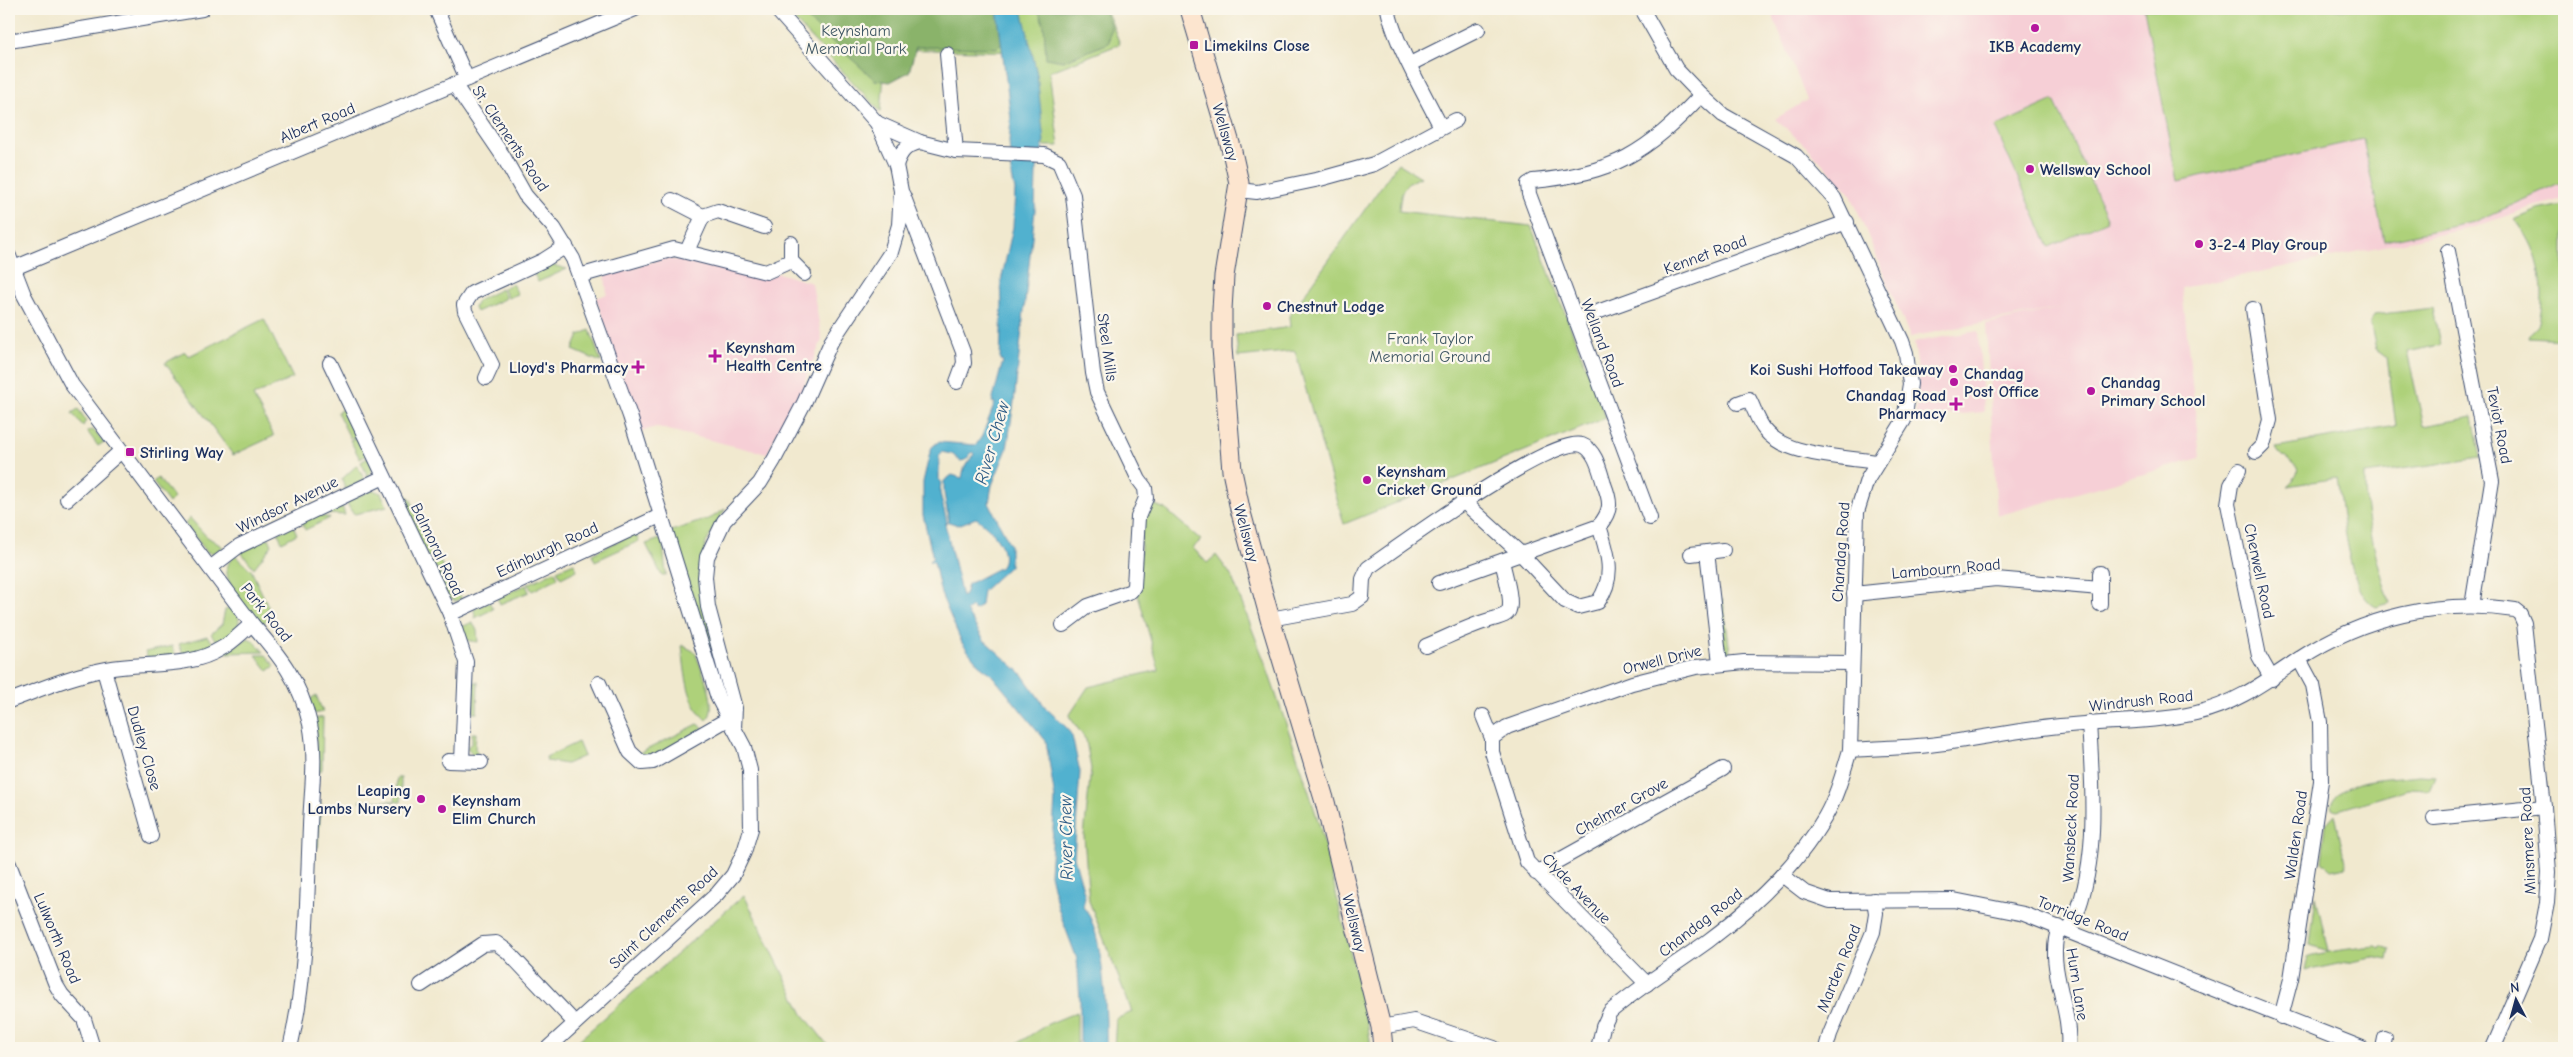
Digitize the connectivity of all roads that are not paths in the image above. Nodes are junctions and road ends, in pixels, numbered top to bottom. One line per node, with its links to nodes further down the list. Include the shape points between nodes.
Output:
1 (202, 9): 9 (street)
2 (436, 9): 12 (street, St. Clements Road)
3 (634, 9): 12 (street, Albert Road)
4 (776, 9): 15 (street)
5 (1190, 9): 20 (main road, Wellsway, via 1236,166)
6 (1388, 9): 11 (street)
7 (1642, 9): 13 (street, Chandag Road, via 1676,68)
8 (1478, 30): 11 (street)
9 (9, 41)
10 (947, 54): 18 (street)
11 (1410, 64): 16 (street)
12 (460, 82): 27 (street, St. Clements Road, via 525,195); 31 (street, Albert Road)
13 (1701, 95): 24 (street, Chandag Road, via 1723,115 1796,156 1817,176); 35 (street, Welland Road, via 1669,129 1616,163 1528,184)
14 (1456, 120): 16 (street)
15 (877, 123): 17 (street, Steel Mills); 19 (street, Saint Clements Road)
16 (1441, 127): 20 (street, via 1374,164 1257,192)
17 (920, 142): 18 (street, Steel Mills); 19 (street, via 908,145 900,152)
18 (956, 151): 66 (street, Steel Mills, via 1044,154 1059,162 1073,195 1097,392 1145,488 1146,498 1138,517 1134,586 1131,591 1088,606)
19 (896, 165): 21 (street, Saint Clements Road)
20 (1238, 190): 63 (main road, Wellsway, via 1224,276 1222,348 1232,471)
21 (902, 191): 38 (street, via 963,352 964,363); 76 (street, Saint Clements Road, via 899,225 891,252 831,342 774,460 760,482 724,521 707,557 708,607 735,708)
22 (672, 200): 23 (street)
23 (703, 216): 25 (street, via 718,211); 29 (street)
24 (1847, 222): 35 (street, Kennet Road); 42 (street, Chandag Road, via 1902,341 1909,369 1909,398 1904,420)
25 (764, 227)
26 (790, 243): 30 (street)
27 (566, 246): 33 (street, St. Clements Road); 37 (street, via 544,260 472,293 467,299 465,311 492,365)
28 (2448, 251): 61 (street, Teviot Road, via 2492,480)
29 (687, 252): 30 (street, via 766,272); 33 (street, via 674,248)
30 (791, 261): 32 (street)
31 (11, 262): 40 (street, Park Road, via 24,295 72,386)
32 (804, 274)
33 (579, 276): 47 (street, St. Clements Road, via 630,416)
34 (2253, 309): 41 (street, via 2270,420 2263,445)
35 (1576, 320): 48 (street, Welland Road)
36 (330, 363): 44 (street, Balmoral Road)
37 (486, 378)
38 (957, 382)
39 (1749, 398): 42 (street, via 1765,430 1778,441 1795,449)
40 (121, 450): 45 (street); 55 (street, Park Road)
41 (2256, 452)
42 (1876, 462): 59 (street, Chandag Road, via 1857,512)
43 (2239, 470): 72 (street, Cherwell Road, via 2230,485 2228,504 2260,656)
44 (384, 477): 55 (street, Windsor Avenue, via 239,546); 62 (street, Balmoral Road)
45 (67, 499)
46 (1464, 502): 49 (street, via 1525,465 1568,445 1582,445 1595,458 1611,501); 52 (street); 63 (street, via 1368,568 1363,579 1362,597 1352,604)
47 (660, 516): 62 (street, Edinburgh Road); 76 (street, Saint Clements Road, via 718,698)
48 (1650, 518)
49 (1599, 526): 52 (street); 52 (street, via 1608,553 1610,576 1598,602 1578,607 1566,601)
50 (1722, 550): 51 (street)
51 (1707, 552): 53 (street); 69 (street)
52 (1521, 554): 54 (street)
53 (1691, 554)
54 (1502, 561): 57 (street); 67 (street, via 1509,611 1504,616 1476,623)
55 (210, 568): 64 (street, Park Road)
56 (2100, 573): 58 (street)
57 (1439, 583)
58 (2100, 588): 59 (street, Lambourn Road, via 1996,579); 60 (street)
59 (1854, 594): 70 (street, Chandag Road)
60 (2100, 604)
61 (2472, 606): 65 (street, Windrush Road, via 2515,610); 68 (street, Windrush Road, via 2406,613 2363,625)
62 (450, 614): 81 (street, Balmoral Road, via 466,662)
63 (1270, 619): 96 (main road, Wellsway, via 1325,802)
64 (252, 624): 71 (street, via 222,649 193,661); 98 (street, Park Road, via 284,662 301,696 310,725 312,750 304,930 297,1018)
65 (2524, 624): 84 (street, Minsmere Road)
66 (1063, 625)
67 (1426, 646)
68 (2299, 659): 72 (street, Windrush Road); 94 (street, Walden Road, via 2315,694 2320,722 2321,781 2291,979)
69 (1720, 663): 70 (street, Orwell Drive); 78 (street, Orwell Drive, via 1632,683 1507,727)
70 (1852, 663): 79 (street, Chandag Road)
71 (104, 670): 74 (street); 86 (street, Dudley Close)
72 (2272, 679): 77 (street, Windrush Road, via 2244,696 2196,713 2172,718)
73 (599, 682): 76 (street, via 630,752 642,763 653,762)
74 (9, 701)
75 (1483, 716): 78 (street, Clyde Avenue)
76 (731, 724): 95 (street, Saint Clements Road, via 746,754 752,799 751,829 733,875 717,894)
77 (2089, 724): 79 (street, Windrush Road, via 1929,745); 91 (street, Wansbeck Road, via 2090,837 2082,898)
78 (1492, 738): 88 (street, Clyde Avenue, via 1492,752 1518,841)
79 (1850, 750): 89 (street, Chandag Road, via 1824,818)
80 (448, 761): 81 (street)
81 (462, 761): 82 (street)
82 (481, 762)
83 (1723, 770): 88 (street, Chelmer Grove)
84 (2544, 807): 85 (street); 105 (street, Minsmere Road, via 2549,872 2540,940)
85 (2434, 818)
86 (151, 836)
87 (9, 864): 97 (street, Lulworth Road, via 56,985 84,1019)
88 (1536, 873): 92 (street, Clyde Avenue)
89 (1782, 875): 90 (street, Torridge Road, via 1804,892 1830,901); 92 (street, Chandag Road, via 1752,905)
90 (1874, 900): 91 (street, Torridge Road, via 1972,902 2024,914); 102 (street, Marden Road, via 1873,932)
91 (2064, 929): 94 (street, Torridge Road); 103 (street, Hurn Lane, via 2053,949)
92 (1647, 984): 101 (street, Chandag Road, via 1610,1012)
93 (421, 985): 95 (street, via 483,944 496,942)
94 (2281, 1017): 104 (street, Torridge Road)
95 (575, 1023): 99 (street, Saint Clements Road)
96 (1383, 1040): 100 (street, via 1414,1022)
97 (93, 1048)
98 (290, 1048)
99 (548, 1048)
100 (1494, 1048)
101 (1598, 1048)
102 (1826, 1048)
103 (2068, 1048)
104 (2362, 1048)
105 (2493, 1048)

